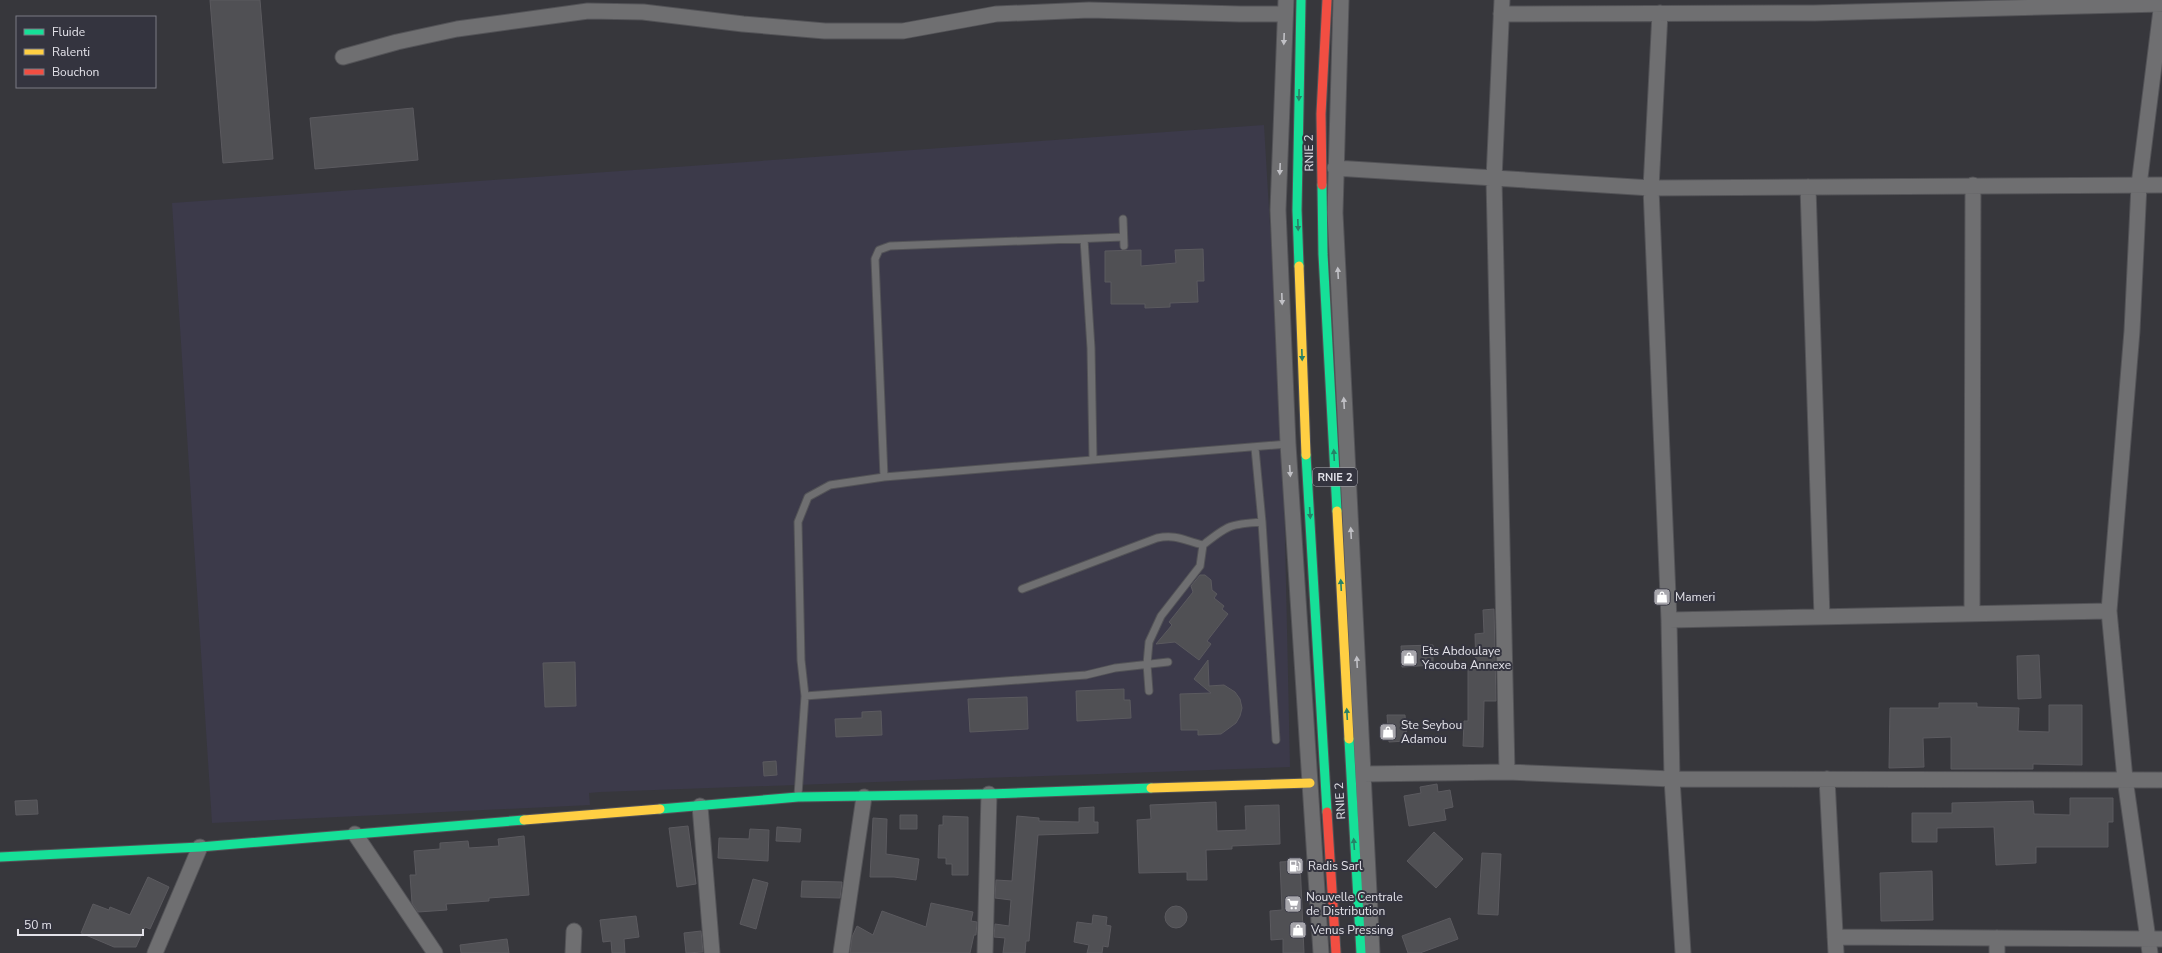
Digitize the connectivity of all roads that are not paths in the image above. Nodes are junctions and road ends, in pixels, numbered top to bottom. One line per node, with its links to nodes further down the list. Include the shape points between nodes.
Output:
1 (1301, 0): 64 (main road, RNIE 2 / RNIE 2, one-way to 64, via 1297,210 1305,443)
2 (1327, 0): 65 (main road, RNIE 2 / RNIE 2, one-way to 2, via 1323,254 1321,114)
3 (1341, 0): 11 (street)
4 (2162, 3): 5 (street); 15 (street)
5 (1972, 5): 6 (street)
6 (1815, 6): 9 (street)
7 (1286, 7): 10 (street, via 1240,14 1089,10 996,14 903,31 825,31 643,12 588,11 457,29); 22 (street, one-way to 22, via 1278,210)
8 (1502, 7): 9 (street); 12 (street)
9 (1660, 13): 17 (street)
10 (343, 57)
11 (1335, 168): 12 (street); 39 (street, one-way to 11, via 1335,213)
12 (1494, 179): 17 (street); 38 (street)
13 (1973, 185): 15 (street); 16 (street); 30 (street)
14 (2162, 185): 15 (street)
15 (2139, 186): 29 (street, via 2132,331)
16 (1808, 187): 17 (street); 31 (street)
17 (1651, 188): 32 (street)
18 (1123, 219): 19 (lane)
19 (1123, 237): 20 (lane); 21 (lane)
20 (1084, 239): 24 (lane); 25 (lane, via 890,246 879,250 875,259)
21 (1124, 246)
22 (1288, 444): 23 (lane); 44 (street, one-way to 44)
23 (1254, 448): 24 (lane); 26 (lane)
24 (1093, 459): 25 (lane)
25 (884, 477): 36 (lane, via 830,485 808,497 798,522 801,660)
26 (1262, 522): 27 (lane, via 1236,524 1224,528); 37 (lane)
27 (1203, 545): 28 (lane, via 1178,536 1157,538); 34 (lane, via 1200,566 1161,616 1152,632)
28 (1022, 589)
29 (2110, 611): 30 (street); 42 (street)
30 (1972, 613): 31 (street)
31 (1822, 617): 32 (street)
32 (1669, 620): 40 (street)
33 (1168, 662): 34 (lane)
34 (1147, 664): 35 (lane); 36 (lane, via 1086,675)
35 (1149, 691)
36 (805, 696): 46 (lane)
37 (1276, 740)
38 (1507, 772): 39 (street); 40 (street)
39 (1363, 774): 66 (street)
40 (1672, 779): 41 (street); 67 (street)
41 (1827, 779): 42 (street); 53 (street)
42 (2126, 779): 43 (street); 56 (street)
43 (2162, 780)
44 (1310, 783): 45 (main road); 63 (street)
45 (989, 794): 47 (main road); 62 (street)
46 (798, 797): 47 (main road); 48 (main road)
47 (864, 798): 61 (street)
48 (700, 806): 49 (main road); 60 (street)
49 (356, 834): 50 (main road); 58 (street)
50 (200, 847): 51 (main road); 57 (street)
51 (0, 857)
52 (574, 931): 59 (street)
53 (1835, 937): 54 (street); 68 (street)
54 (1997, 938): 56 (street); 69 (street)
55 (2162, 939): 56 (street)
56 (2149, 946)
57 (155, 953)
58 (434, 953)
59 (573, 953)
60 (712, 953)
61 (841, 953)
62 (985, 953)
63 (1321, 953)
64 (1336, 953)
65 (1361, 953)
66 (1372, 953)
67 (1683, 953)
68 (1836, 953)
69 (1997, 953)

